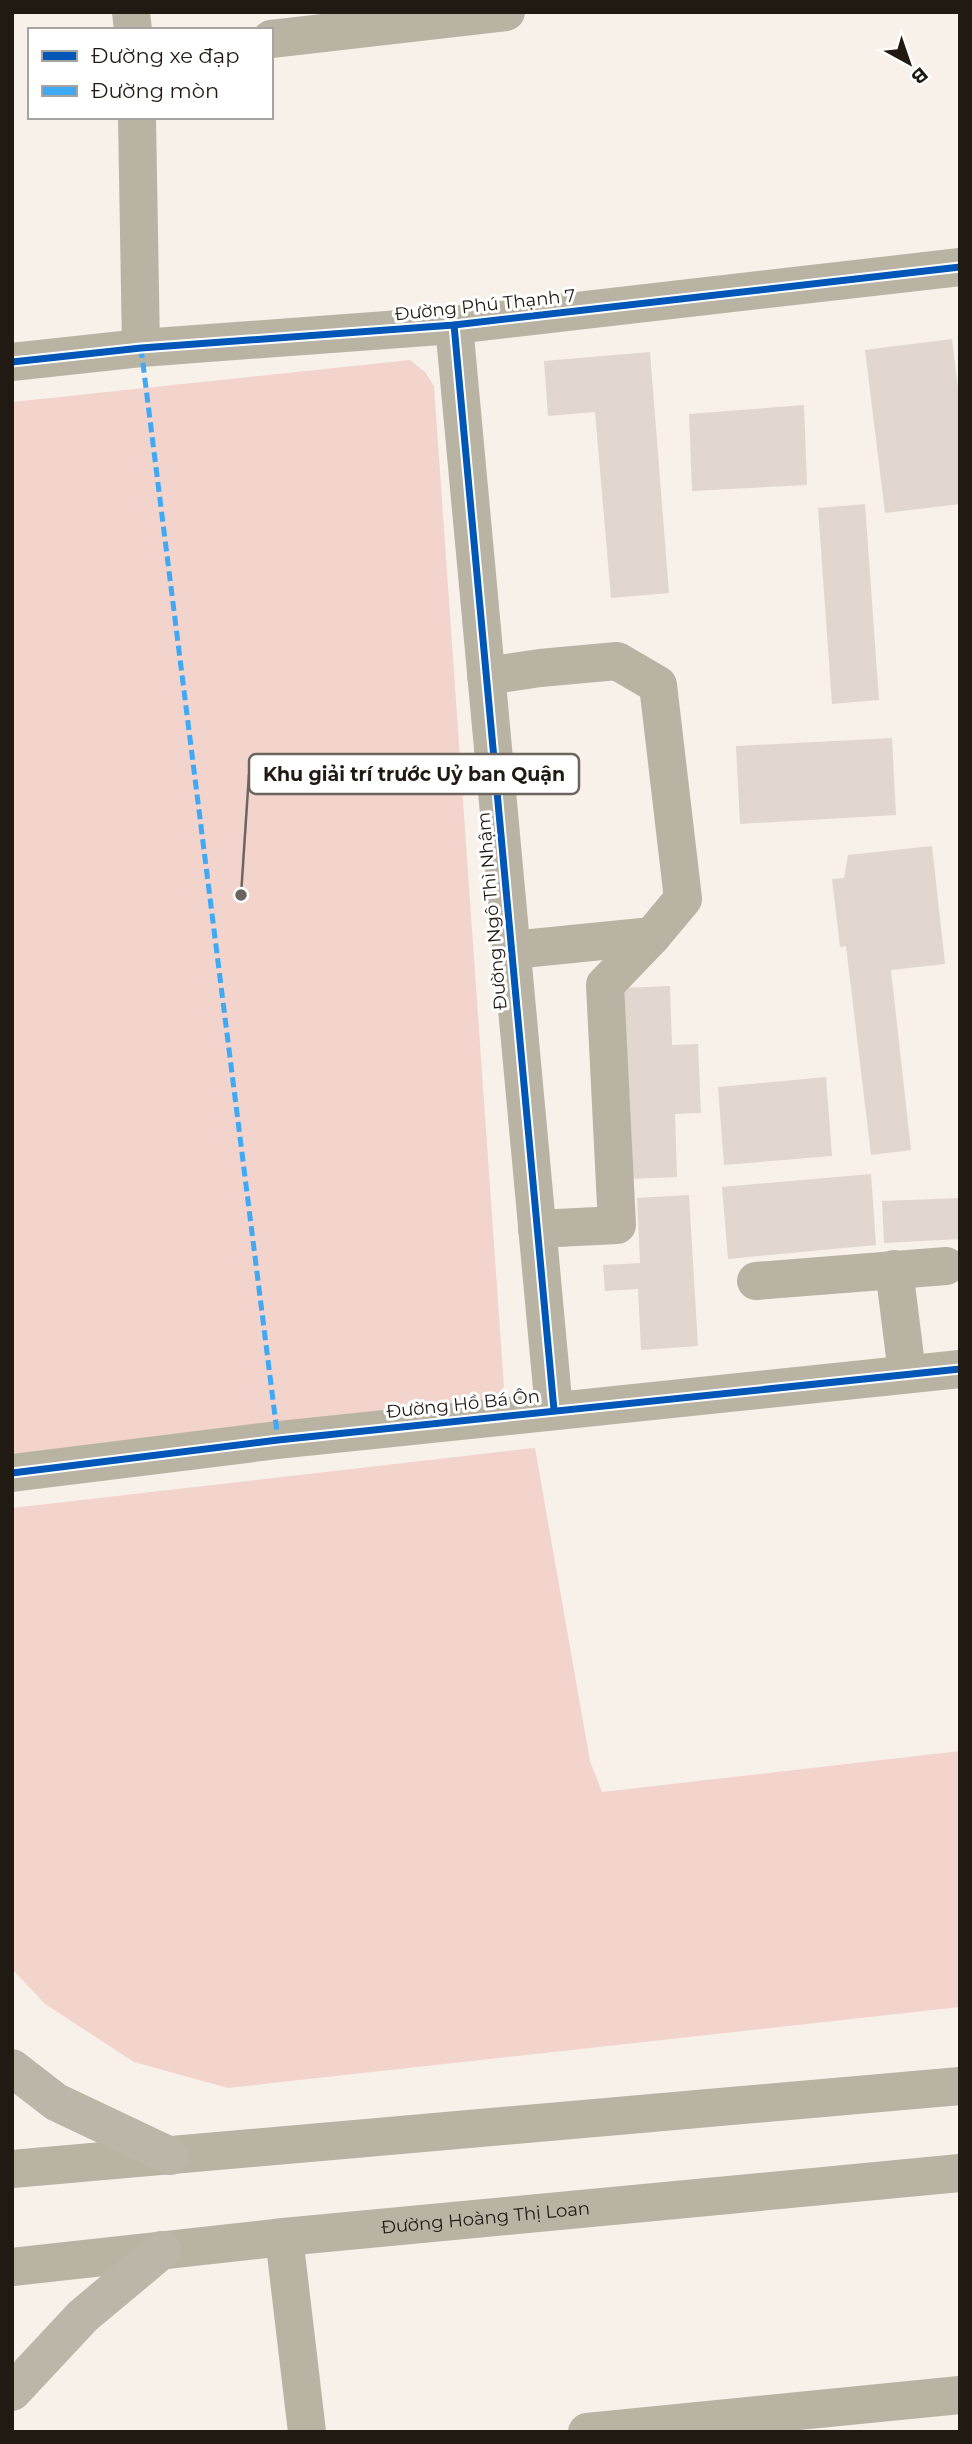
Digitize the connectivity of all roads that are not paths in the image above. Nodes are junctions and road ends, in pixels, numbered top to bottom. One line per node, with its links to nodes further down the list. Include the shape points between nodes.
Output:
1 (506, 12): 2 (street)
2 (273, 39)
3 (137, 119): 6 (street)
4 (960, 267): 5 (street, Đường Phú Thạnh 7)
5 (454, 325): 6 (street, Đường Phú Thạnh 7); 8 (street, Đường Ngô Thì Nhậm)
6 (141, 348): 7 (street, Đường Phú Thạnh 7)
7 (12, 362)
8 (486, 676): 9 (street, via 617,661 658,685 683,899); 10 (street, Đường Ngô Thì Nhậm)
9 (652, 936): 10 (street); 11 (street, via 605,985 617,1225)
10 (512, 950): 11 (street, Đường Ngô Thì Nhậm)
11 (537, 1229): 17 (street, Đường Ngô Thì Nhậm)
12 (946, 1266): 13 (street)
13 (894, 1269): 14 (street); 16 (street)
14 (756, 1281)
15 (960, 1369): 16 (street, Đường Hồ Bá Ôn)
16 (907, 1373): 17 (street, Đường Hồ Bá Ôn)
17 (554, 1410): 18 (street, Đường Hồ Bá Ôn)
18 (12, 1473)
19 (12, 2068): 21 (main road, via 56,2102)
20 (960, 2086): 21 (street)
21 (170, 2156): 22 (street)
22 (12, 2169)
23 (960, 2173): 24 (street, Đường Hoàng Thị Loan)
24 (284, 2237): 25 (street, Đường Hoàng Thị Loan); 30 (street)
25 (162, 2250): 26 (street, Đường Hoàng Thị Loan); 27 (main road, via 83,2316)
26 (12, 2267)
27 (12, 2392)
28 (960, 2395): 29 (street)
29 (593, 2431)
30 (307, 2432)

